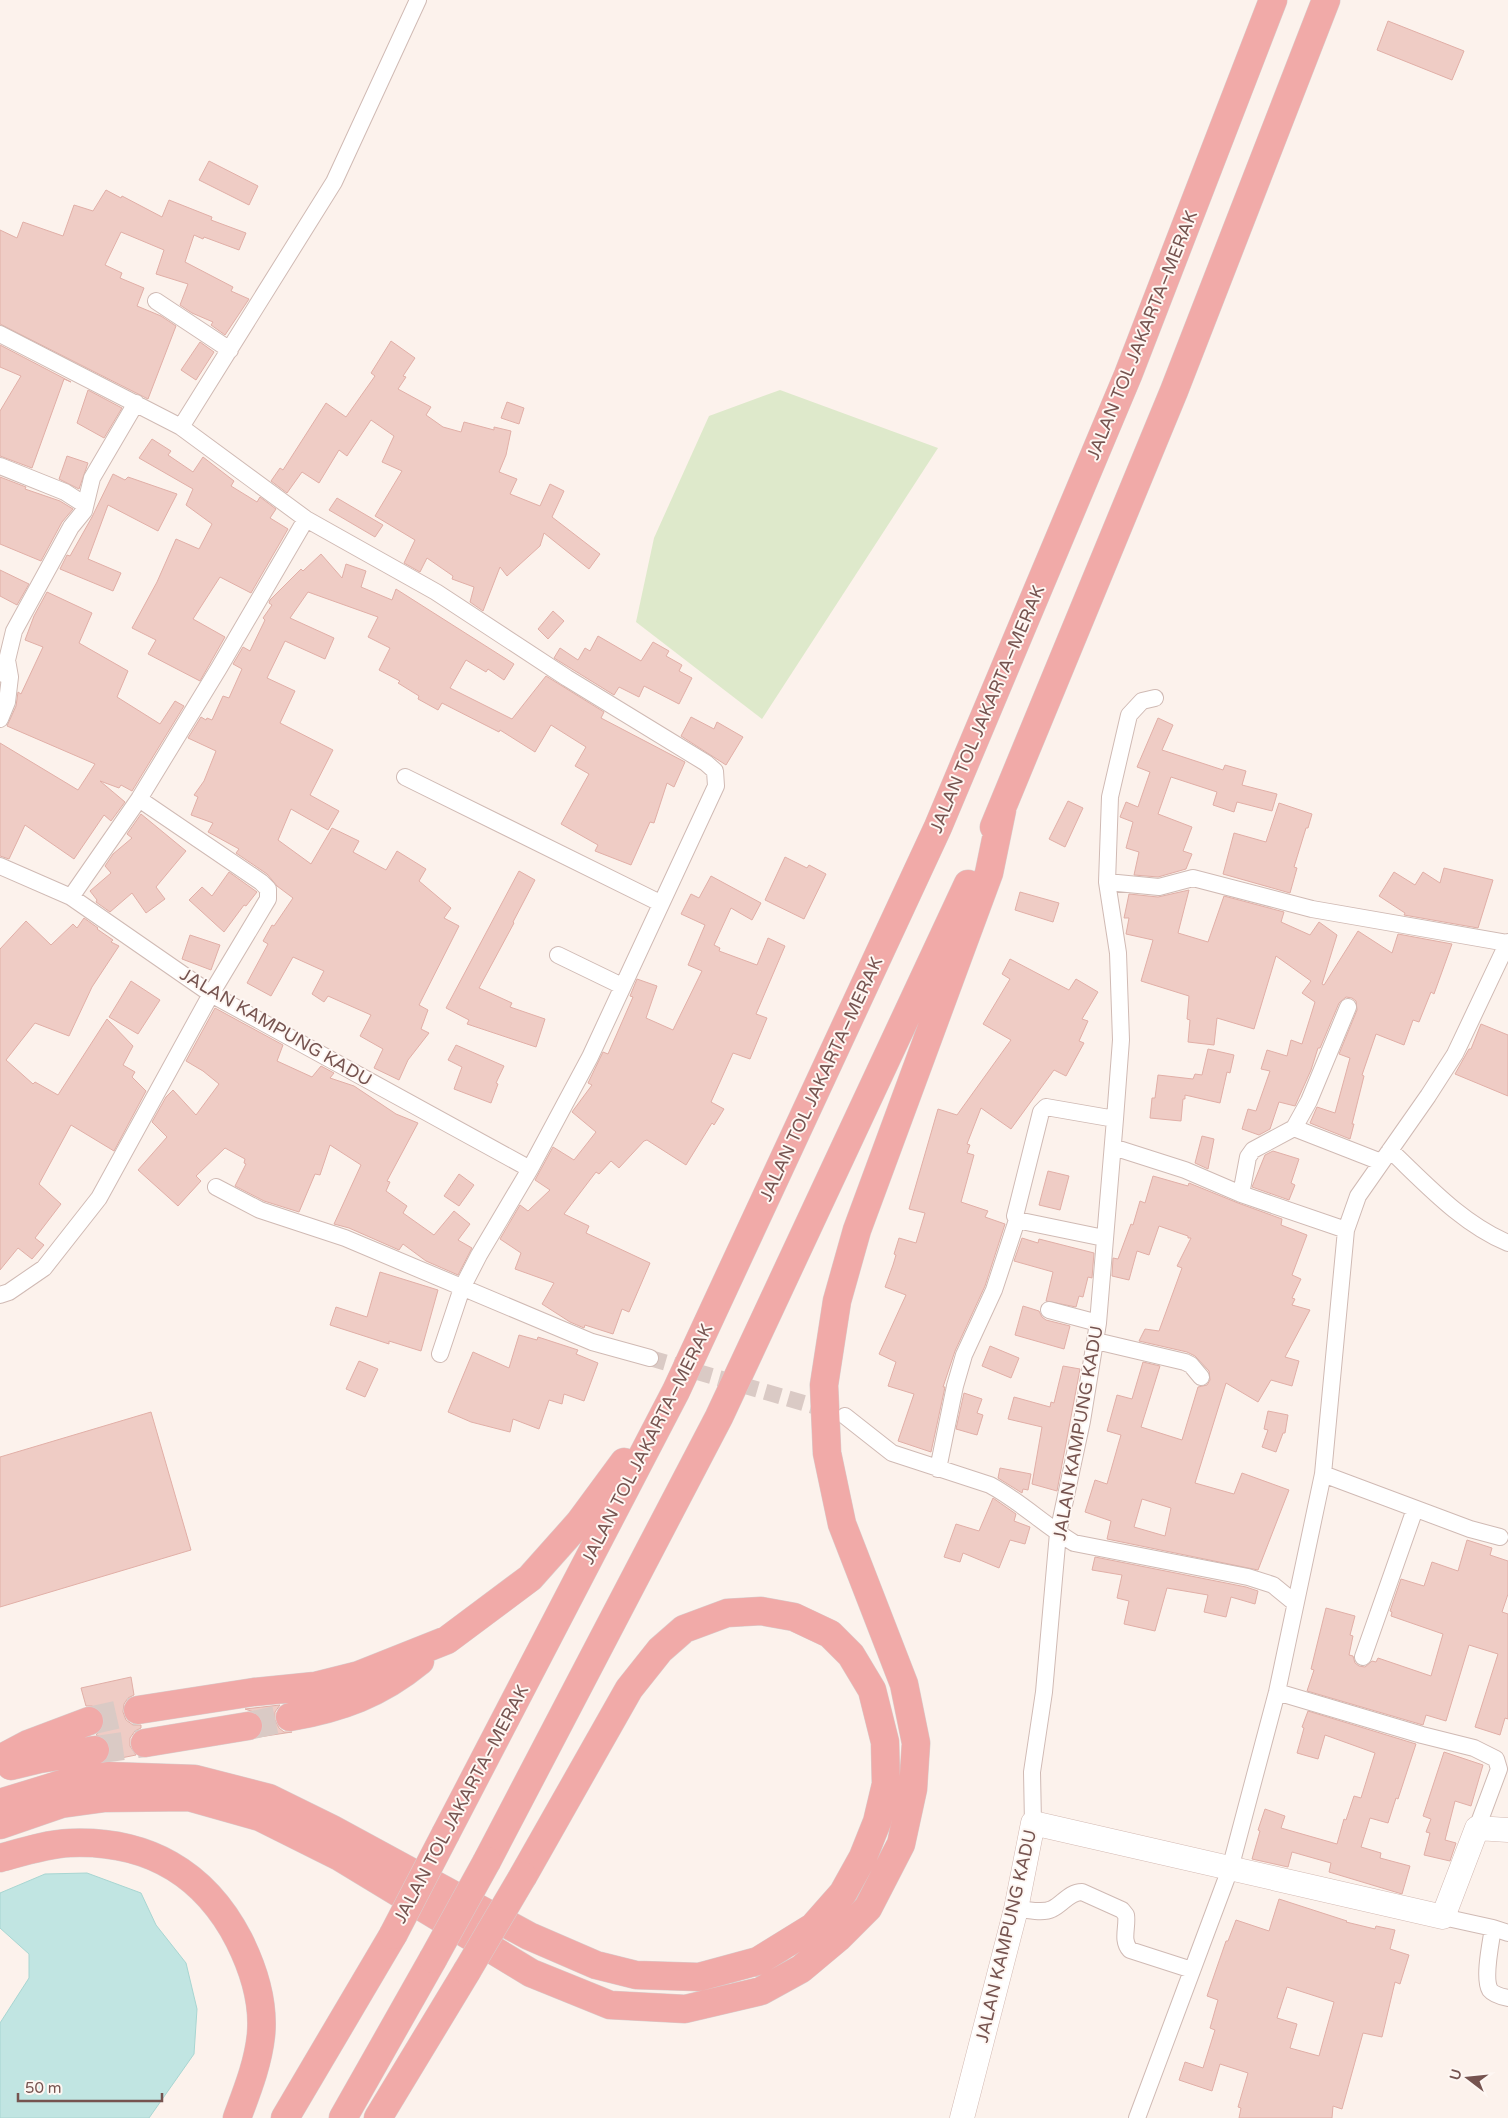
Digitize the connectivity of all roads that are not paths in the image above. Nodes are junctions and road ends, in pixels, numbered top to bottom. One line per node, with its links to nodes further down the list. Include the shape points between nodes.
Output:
1 (418, 0): 6 (street, via 334,182)
2 (1273, 0): 46 (highway, JALAN TOL JAKARTA–MERAK, via 1128,375 938,827)
3 (1326, 0): 17 (highway, via 1174,391)
4 (156, 300): 6 (street)
5 (0, 334): 7 (street)
6 (230, 350): 8 (street)
7 (136, 403): 8 (street); 10 (street, via 92,478)
8 (182, 427): 11 (street)
9 (0, 466): 10 (street, via 65,492)
10 (85, 505): 12 (street, via 14,631)
11 (306, 518): 16 (street); 21 (street, via 436,592 715,770 716,786)
12 (5, 675): 14 (street, via 7,702)
13 (1155, 698): 19 (street, JALAN KAMPUNG KADU, via 1142,701 1129,715 1118,756 1110,797)
14 (0, 719)
15 (405, 777): 21 (street)
16 (139, 799): 20 (street); 25 (street, via 268,889 268,898)
17 (1002, 810): 67 (highway, via 989,873 858,1230 837,1301 824,1385 827,1453 842,1524 904,1684 916,1743 913,1789 902,1844 868,1908 801,1969 761,1991 685,2009 610,2005 531,1973 340,1857 260,1817 190,1797 105,1798 60,1804); 79 (highway, bridge, via 720,1417 487,1860)
18 (0, 866): 20 (street, JALAN KAMPUNG KADU)
19 (1107, 882): 22 (street, via 1159,887 1193,878 1312,909); 27 (street, JALAN KAMPUNG KADU, via 1119,972 1121,1040)
20 (71, 897): 25 (street, JALAN KAMPUNG KADU)
21 (660, 903): 24 (street)
22 (1508, 943): 30 (street, via 1455,1054)
23 (558, 955): 24 (street)
24 (622, 986): 31 (street, via 590,1057)
25 (210, 994): 31 (street, JALAN KAMPUNG KADU); 39 (street, via 98,1198 44,1268)
26 (1348, 1007): 28 (street, via 1309,1101)
27 (1115, 1119): 29 (street, JALAN KAMPUNG KADU); 34 (street, via 1046,1107 1041,1112 1015,1216)
28 (1294, 1128): 30 (street); 33 (street, via 1254,1150 1248,1157)
29 (1113, 1147): 33 (street, via 1185,1170); 36 (street, JALAN KAMPUNG KADU)
30 (1385, 1156): 35 (street, via 1358,1196); 37 (street, via 1454,1210)
31 (530, 1169): 38 (street)
32 (216, 1188): 38 (street, via 260,1210 345,1238)
33 (1241, 1194): 35 (street)
34 (1018, 1220): 36 (street); 48 (street, via 994,1290 964,1355)
35 (1346, 1230): 49 (street)
36 (1104, 1238): 41 (street, JALAN KAMPUNG KADU)
37 (1508, 1243)
38 (462, 1288): 43 (street); 44 (street, via 592,1342)
39 (0, 1296)
40 (1049, 1310): 41 (street)
41 (1098, 1324): 42 (street, JALAN KAMPUNG KADU)
42 (1096, 1340): 45 (street, via 1186,1362); 51 (street, JALAN KAMPUNG KADU)
43 (440, 1354)
44 (650, 1358)
45 (1202, 1377)
46 (676, 1391): 54 (highway, via 579,1523 530,1578); 78 (highway, JALAN TOL JAKARTA–MERAK, bridge, via 393,1935)
47 (845, 1416): 48 (street, via 892,1453)
48 (938, 1470): 51 (street, via 996,1488)
49 (1323, 1474): 50 (street); 53 (street)
50 (1415, 1509): 52 (street); 55 (street)
51 (1058, 1533): 53 (street, via 1074,1542 1262,1581 1273,1585); 66 (street, JALAN KAMPUNG KADU, via 1044,1692 1032,1772)
52 (1500, 1537)
53 (1295, 1603): 56 (street)
54 (447, 1640): 57 (highway, via 359,1675 315,1686); 58 (highway, via 400,1677 361,1699 328,1710)
55 (1362, 1657)
56 (1276, 1692): 68 (street, via 1474,1748 1496,1759 1499,1769); 71 (street)
57 (138, 1710)
58 (290, 1717)
59 (89, 1721): 63 (highway, via 28,1744)
60 (248, 1726): 61 (highway)
61 (145, 1743)
62 (95, 1750): 64 (highway)
63 (0, 1759)
64 (0, 1769)
65 (0, 1803): 80 (highway, bridge, via 65,1783 108,1776 195,1779 268,1798 332,1829 529,1936 596,1965 636,1975 699,1977 758,1961 813,1927 843,1893 877,1822 886,1784 885,1742 872,1690 851,1655 830,1634 794,1617 761,1611 727,1613 684,1629 660,1650 629,1689 523,1876 467,1971)
66 (1033, 1823): 71 (street); 72 (street, JALAN KAMPUNG KADU)
67 (0, 1825)
68 (1478, 1828): 69 (street); 73 (street)
69 (1508, 1830)
70 (0, 1858): 77 (highway, via 69,1843 108,1844 167,1862 209,1895 232,1926 258,1991 261,2034 251,2083)
71 (1230, 1869): 73 (street); 75 (street)
72 (1016, 1909): 75 (street, via 1044,1912 1076,1892 1082,1892 1122,1910 1126,1915 1126,1945 1130,1950); 81 (street, JALAN KAMPUNG KADU)
73 (1443, 1917): 74 (street)
74 (1500, 1930): 76 (street, via 1487,1977 1490,1990)
75 (1192, 1970): 82 (street)
76 (1508, 1998)
77 (237, 2118)
78 (285, 2118)
79 (343, 2118)
80 (378, 2118)
81 (962, 2118)
82 (1137, 2118)

